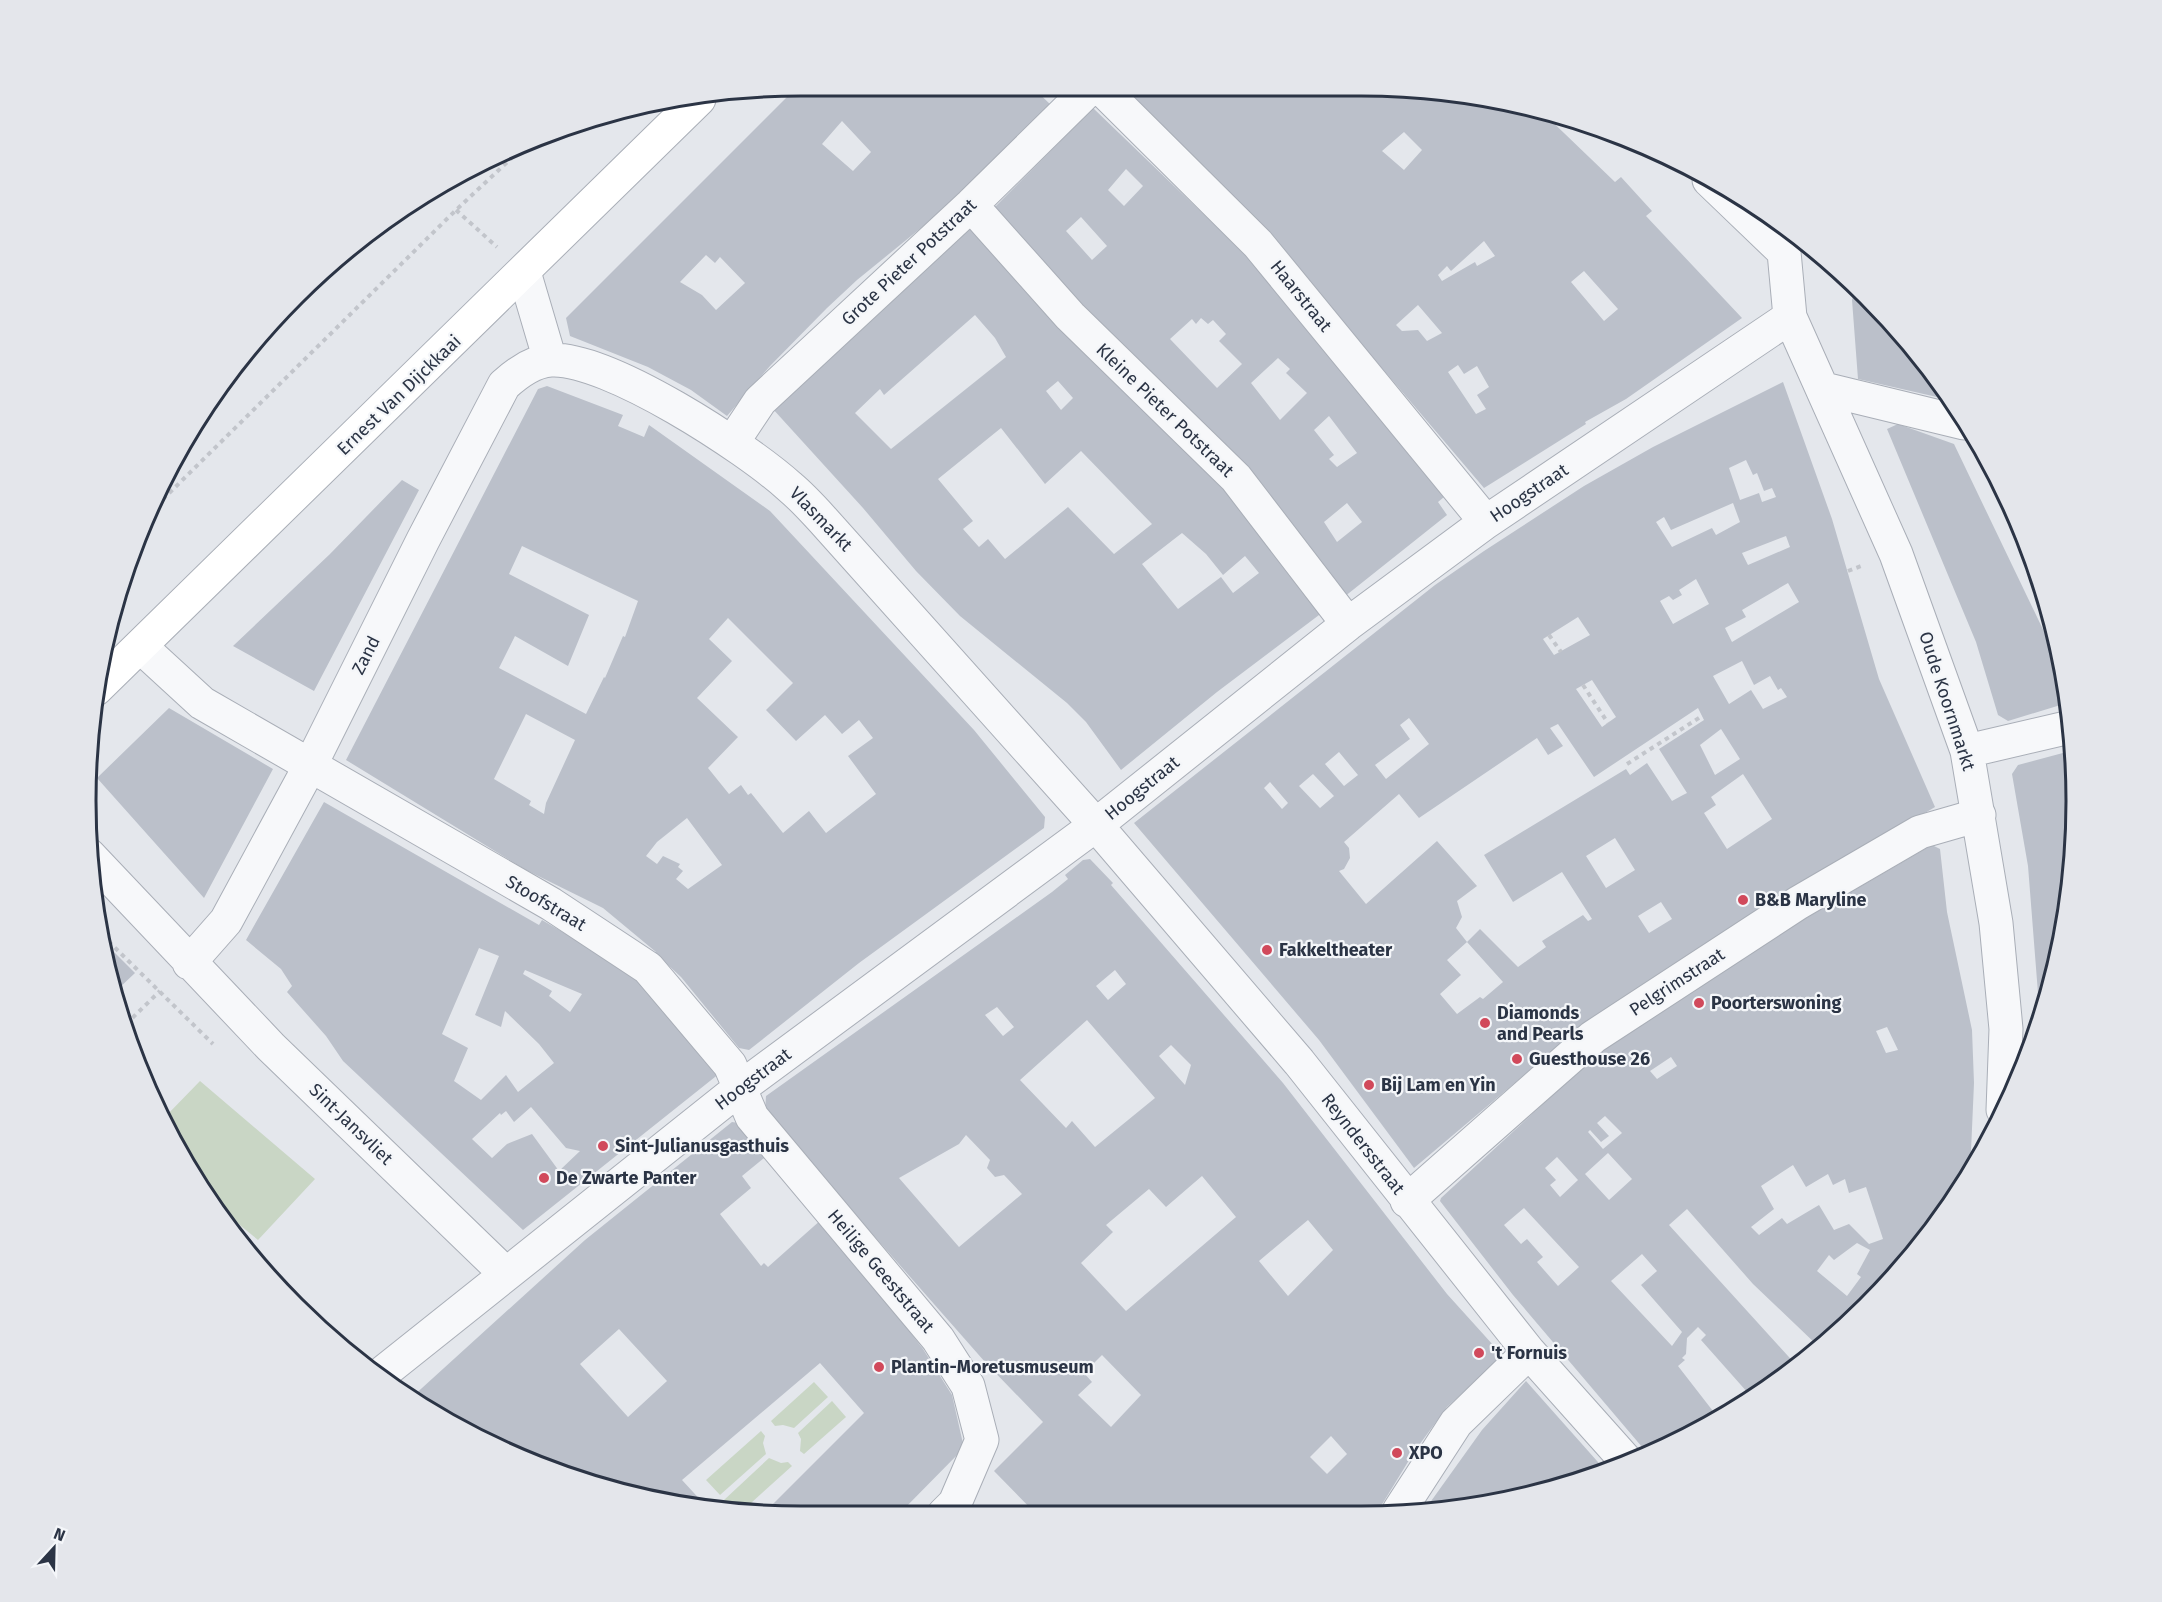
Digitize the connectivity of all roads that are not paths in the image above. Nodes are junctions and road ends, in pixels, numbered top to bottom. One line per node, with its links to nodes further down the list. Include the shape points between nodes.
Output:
1 (1079, 96): 4 (street, Grote Pieter Potstraat)
2 (1096, 96): 13 (street, Haarstraat, via 1258,244)
3 (693, 105): 7 (street, Ernest Van Dijckkaai)
4 (971, 205): 12 (street, Grote Pieter Potstraat, via 760,401); 14 (street, Kleine Pieter Potstraat, via 1070,316 1236,478)
5 (1766, 224): 6 (street)
6 (1791, 244): 8 (street)
7 (524, 272): 9 (street); 15 (street, Ernest Van Dijckkaai)
8 (1790, 317): 10 (street, Oude Koornmarkt); 13 (street, Hoogstraat)
9 (550, 360): 12 (street, Vlasmarkt, via 598,369 631,384); 19 (street, Zand, via 513,376 495,400)
10 (1824, 389): 11 (street); 18 (street, Oude Koornmarkt, via 1896,554)
11 (1954, 421)
12 (732, 443): 21 (street, Vlasmarkt, via 791,487 822,519)
13 (1486, 522): 14 (street, Hoogstraat)
14 (1348, 624): 21 (street, Hoogstraat)
15 (141, 647): 16 (street, Ernest Van Dijckkaai); 19 (street, Stoofstraat, via 202,703)
16 (107, 678)
17 (2062, 729): 18 (street)
18 (1967, 751): 20 (street, Oude Koornmarkt)
19 (310, 766): 23 (street, Zand, via 226,921); 24 (street, Stoofstraat, via 551,904 648,968 730,1065)
20 (1979, 815): 25 (street, Oude Koornmarkt, via 1996,923 2006,1029); 26 (street, Pelgrimstraat, via 1920,832 1798,903 1593,1037)
21 (1096, 825): 24 (street, Hoogstraat); 26 (street, Reyndersstraat, via 1299,1062)
22 (100, 867): 23 (street, Sint-Jansvliet)
23 (189, 963): 27 (street, Sint-Jansvliet)
24 (740, 1089): 27 (street, Hoogstraat); 32 (street, Heilige Geeststraat, via 752,1117 938,1339 968,1386 982,1440)
25 (2004, 1089)
26 (1407, 1201): 28 (street, Reyndersstraat)
27 (505, 1273): 29 (street)
28 (1529, 1352): 30 (street, Reyndersstraat); 31 (street, via 1456,1423)
29 (386, 1370)
30 (1622, 1456)
31 (1403, 1504)
32 (957, 1506)

